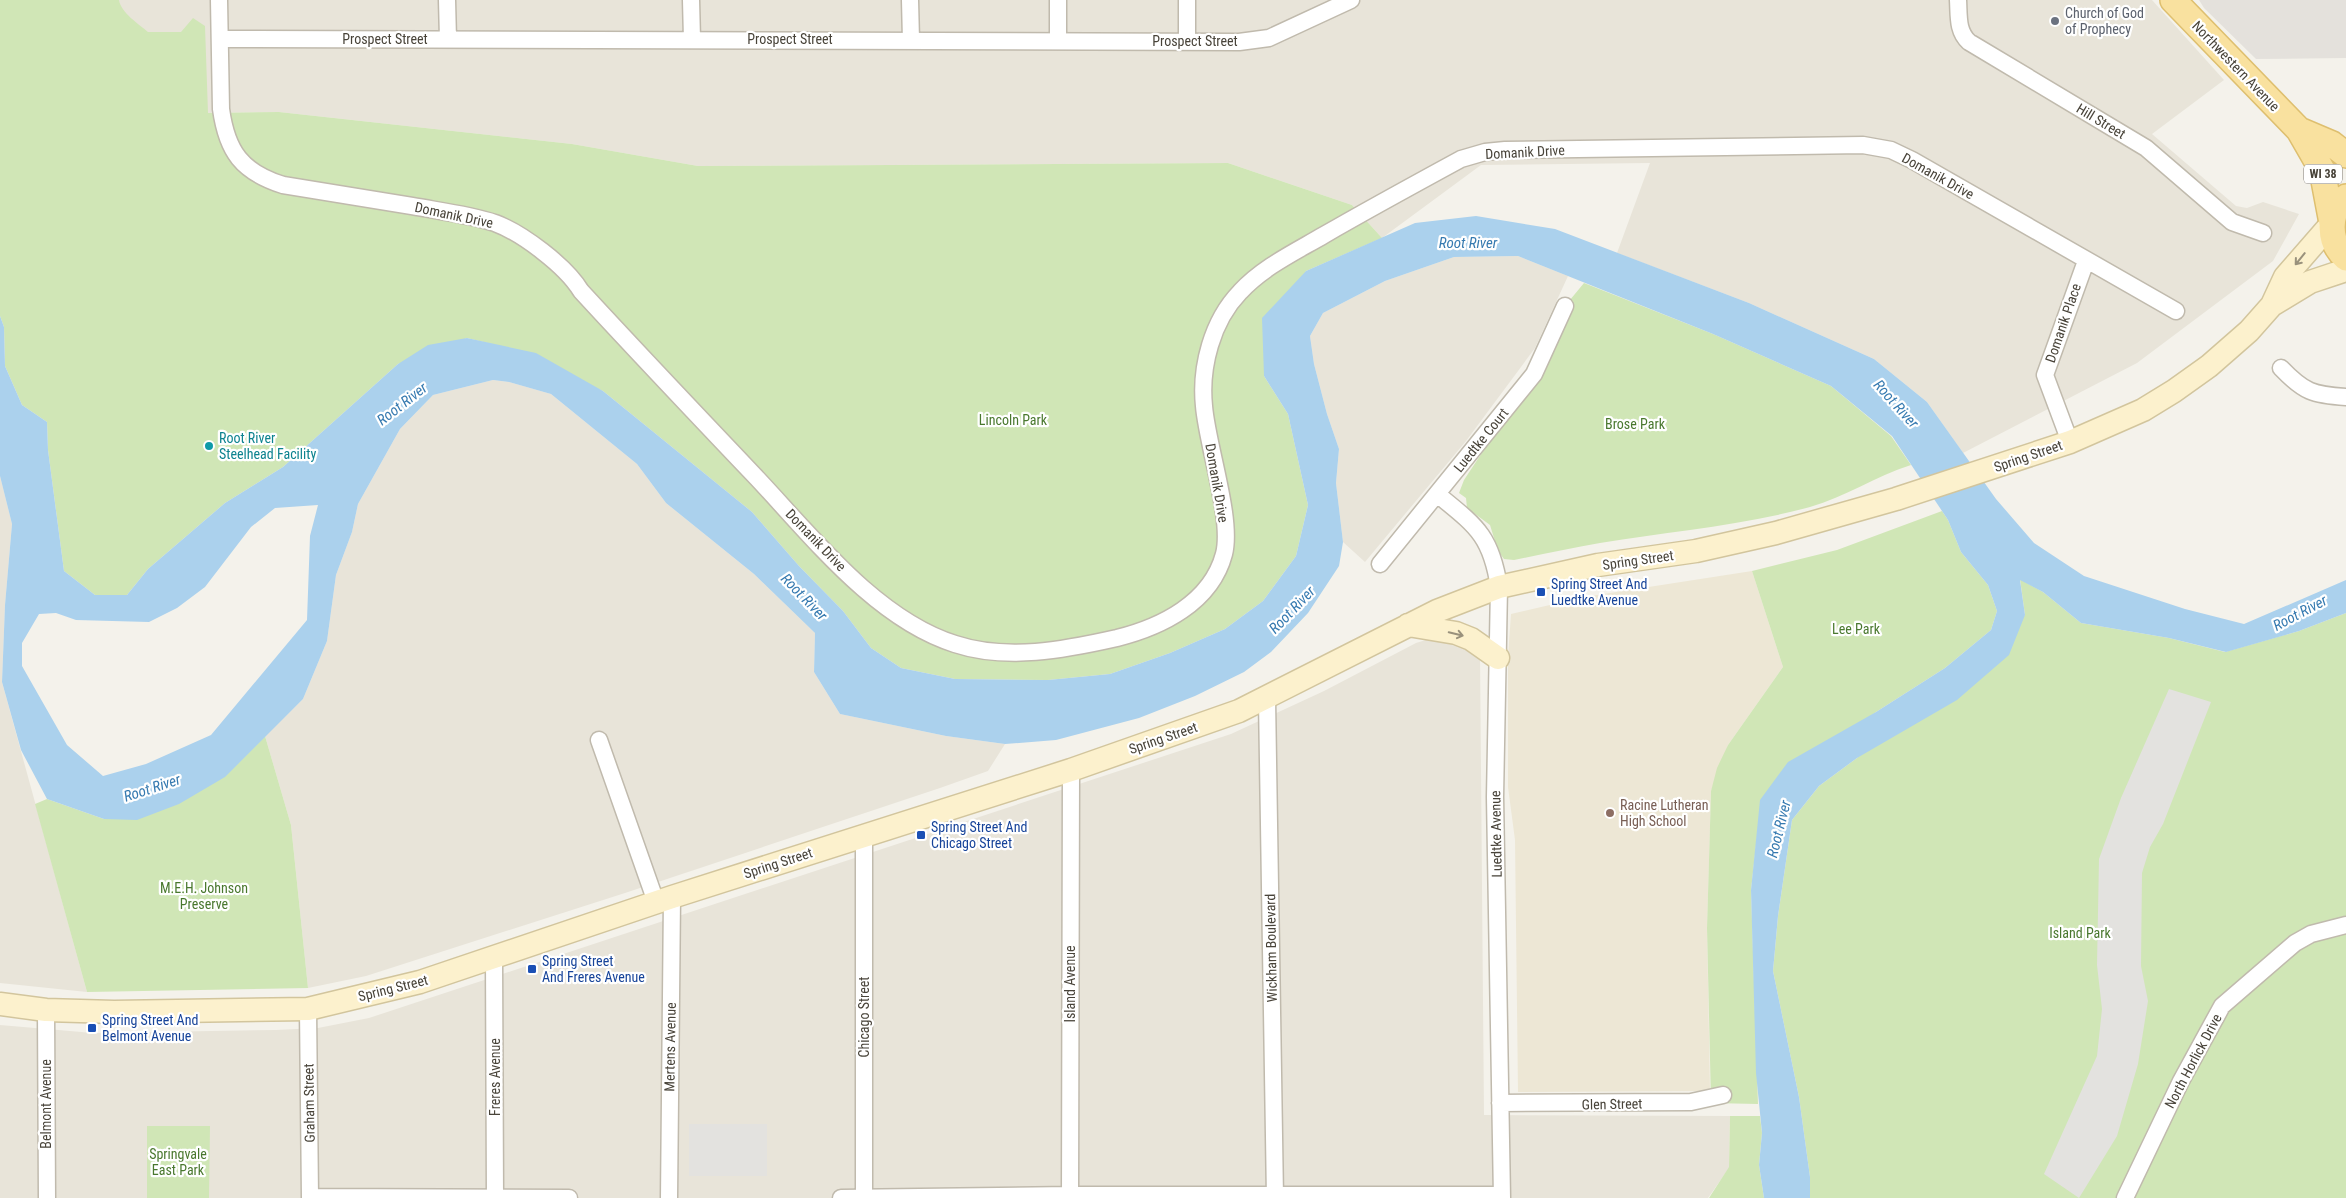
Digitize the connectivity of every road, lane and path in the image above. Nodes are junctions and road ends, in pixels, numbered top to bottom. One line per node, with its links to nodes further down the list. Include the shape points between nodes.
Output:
1 (219, 0): 10 (street, Domanik Drive)
2 (448, 0): 11 (street)
3 (691, 0): 12 (street)
4 (910, 0): 13 (street)
5 (1058, 0): 14 (street)
6 (1187, 0): 15 (street)
7 (1351, 0): 15 (street, Prospect Street, via 1269,38 1239,42)
8 (1958, 0): 20 (street, Hill Street, via 1959,27 1969,42 2146,148 2232,222)
9 (2173, 0): 16 (main road, Northwestern Avenue / WI 38)
10 (220, 39): 11 (street, Prospect Street); 22 (street, Domanik Drive, via 223,126 229,142 246,167 283,185 458,214 511,230 575,282 826,550 890,612 926,633 956,645 996,652 1039,652 1081,646 1158,625 1185,609 1210,584 1224,553 1225,524 1204,405 1204,372 1223,315 1238,294 1274,264 1461,159 1505,150 1863,145 1891,150 1912,160)
11 (448, 39): 12 (street, Prospect Street)
12 (692, 39): 13 (street, Prospect Street)
13 (911, 40): 14 (street, Prospect Street)
14 (1058, 40): 15 (street, Prospect Street)
15 (1187, 41)
16 (2299, 130): 17 (main road, Northwestern Avenue / WI 38, via 2332,144); 19 (main road, Northwestern Avenue / WI 38, via 2322,170)
17 (2346, 155)
18 (2346, 197): 19 (main road, via 2335,211)
19 (2332, 223): 21 (main road, WI 38, via 2333,240); 24 (main road, Spring Street, one-way to 24, via 2285,277)
20 (2262, 233)
21 (2346, 258)
22 (2086, 261): 26 (street, Domanik Drive); 29 (street, Domanik Place, via 2045,375)
23 (2346, 270): 24 (main road, Spring Street, via 2310,282)
24 (2272, 305): 29 (main road, Spring Street, via 2249,331 2174,391 2135,414)
25 (1565, 306): 30 (street, Luedtke Court, via 1534,374)
26 (2176, 311)
27 (2282, 368): 28 (street, via 2300,388 2323,396)
28 (2346, 397)
29 (2070, 442): 32 (main road, Spring Street, via 1896,499 1744,542 1598,565)
30 (1437, 494): 31 (street, Luedtke Court); 32 (street, Luedtke Avenue, via 1474,524 1483,536 1496,564)
31 (1380, 564)
32 (1499, 587): 33 (main road, Spring Street); 34 (street, Luedtke Avenue)
33 (1408, 625): 34 (main road, one-way to 34, via 1470,638); 35 (main road, Spring Street)
34 (1498, 658): 46 (street, Luedtke Avenue, via 1495,797)
35 (1267, 699): 37 (main road, Spring Street); 48 (street, Wickham Boulevard)
36 (599, 740): 39 (street, Mertens Avenue)
37 (1071, 770): 38 (main road, Spring Street); 47 (street, Island Avenue)
38 (864, 835): 39 (main road, Spring Street); 56 (street, Chicago Street)
39 (664, 899): 41 (main road, Spring Street); 54 (street, Mertens Avenue)
40 (2346, 925): 57 (street, North Horlick Drive, via 2311,934 2295,943 2222,1006 2181,1081)
41 (494, 957): 43 (main road, Spring Street, via 420,982); 51 (street, Freres Avenue)
42 (0, 1004): 44 (main road, Spring Street)
43 (308, 1009): 44 (main road, Spring Street); 50 (street, Graham Street)
44 (46, 1010): 52 (street, Belmont Avenue)
45 (1723, 1095): 46 (street, Glen Street, via 1691,1102)
46 (1500, 1104): 49 (street, Luedtke Avenue)
47 (1070, 1196): 48 (street); 56 (street)
48 (1275, 1196): 49 (street)
49 (1502, 1196)
50 (310, 1197): 51 (street)
51 (496, 1197): 53 (street)
52 (47, 1198)
53 (569, 1198)
54 (669, 1198)
55 (841, 1198): 56 (street)
56 (864, 1198)
57 (2125, 1198)

